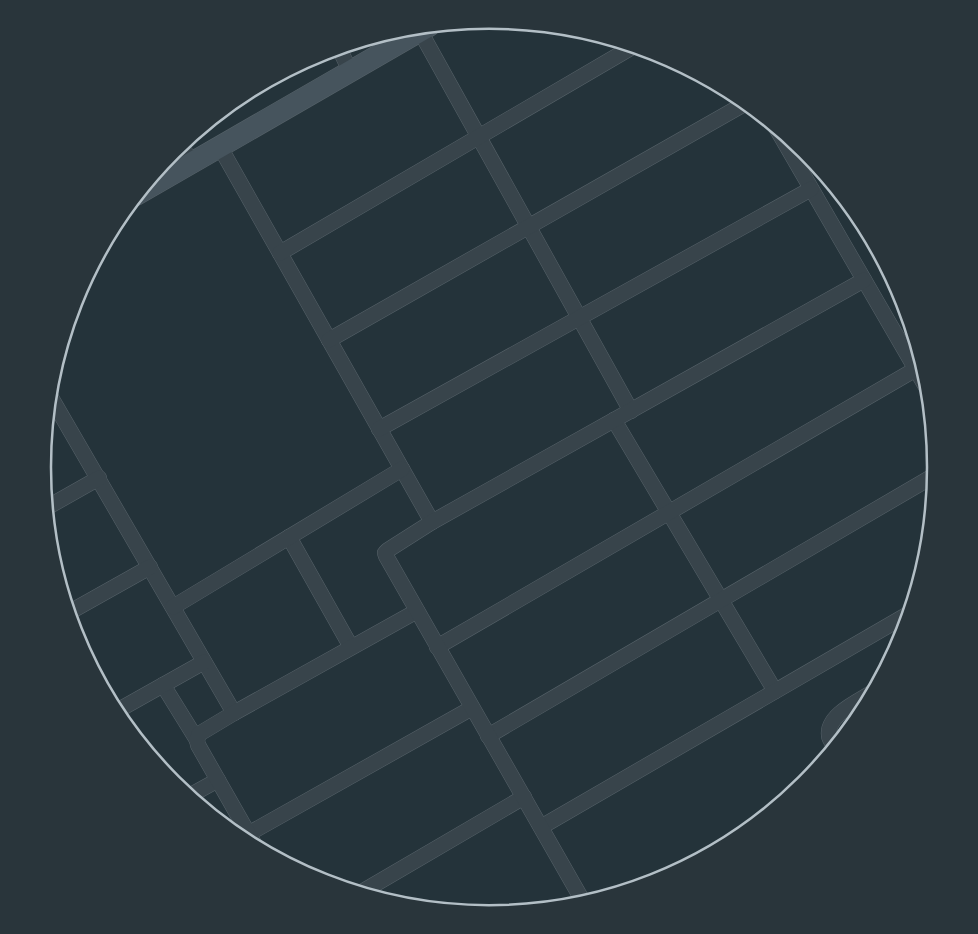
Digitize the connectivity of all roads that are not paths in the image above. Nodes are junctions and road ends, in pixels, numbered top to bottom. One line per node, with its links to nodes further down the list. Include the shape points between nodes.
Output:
1 (427, 33): 7 (street)
2 (414, 35): 5 (street)
3 (626, 51): 7 (street)
4 (342, 54): 5 (street)
5 (350, 71): 9 (street)
6 (738, 107): 14 (street)
7 (479, 137): 14 (street); 15 (street)
8 (786, 145): 13 (street)
9 (220, 147): 11 (street); 15 (street)
10 (185, 152): 11 (street)
11 (194, 162): 12 (street)
12 (154, 185)
13 (811, 189): 16 (street); 17 (street)
14 (528, 227): 17 (street); 18 (street)
15 (280, 253): 18 (street)
16 (864, 280): 19 (street); 21 (street)
17 (579, 318): 21 (street); 23 (street)
18 (329, 340): 23 (street)
19 (916, 369): 28 (street)
20 (55, 404): 25 (street)
21 (631, 411): 22 (street)
22 (614, 420): 28 (street); 29 (street)
23 (379, 429): 24 (street)
24 (402, 469): 29 (street); 30 (street)
25 (99, 478): 27 (street); 31 (street)
26 (927, 480): 32 (street)
27 (53, 504)
28 (669, 512): 32 (street); 37 (street)
29 (432, 522): 35 (street, via 385,553)
30 (289, 537): 33 (street); 38 (street)
31 (150, 567): 33 (street); 34 (street)
32 (721, 600): 41 (street); 46 (street)
33 (173, 607): 39 (street)
34 (75, 609)
35 (417, 611): 37 (street); 38 (street)
36 (900, 619): 41 (street)
37 (437, 647): 44 (street)
38 (351, 648): 45 (street)
39 (204, 662): 40 (street); 45 (street)
40 (163, 685): 43 (street); 47 (street)
41 (775, 691): 52 (street)
42 (860, 700): 48 (street, via 840,712 831,725)
43 (123, 707)
44 (472, 708): 46 (street); 54 (street)
45 (234, 713): 47 (street, via 199,734)
46 (488, 736): 51 (street)
47 (197, 740): 49 (street)
48 (831, 741)
49 (218, 780): 50 (street); 53 (street)
50 (196, 792)
51 (524, 798): 52 (street); 55 (street)
52 (540, 827): 56 (street)
53 (247, 832)
54 (256, 838)
55 (369, 888)
56 (580, 896)

